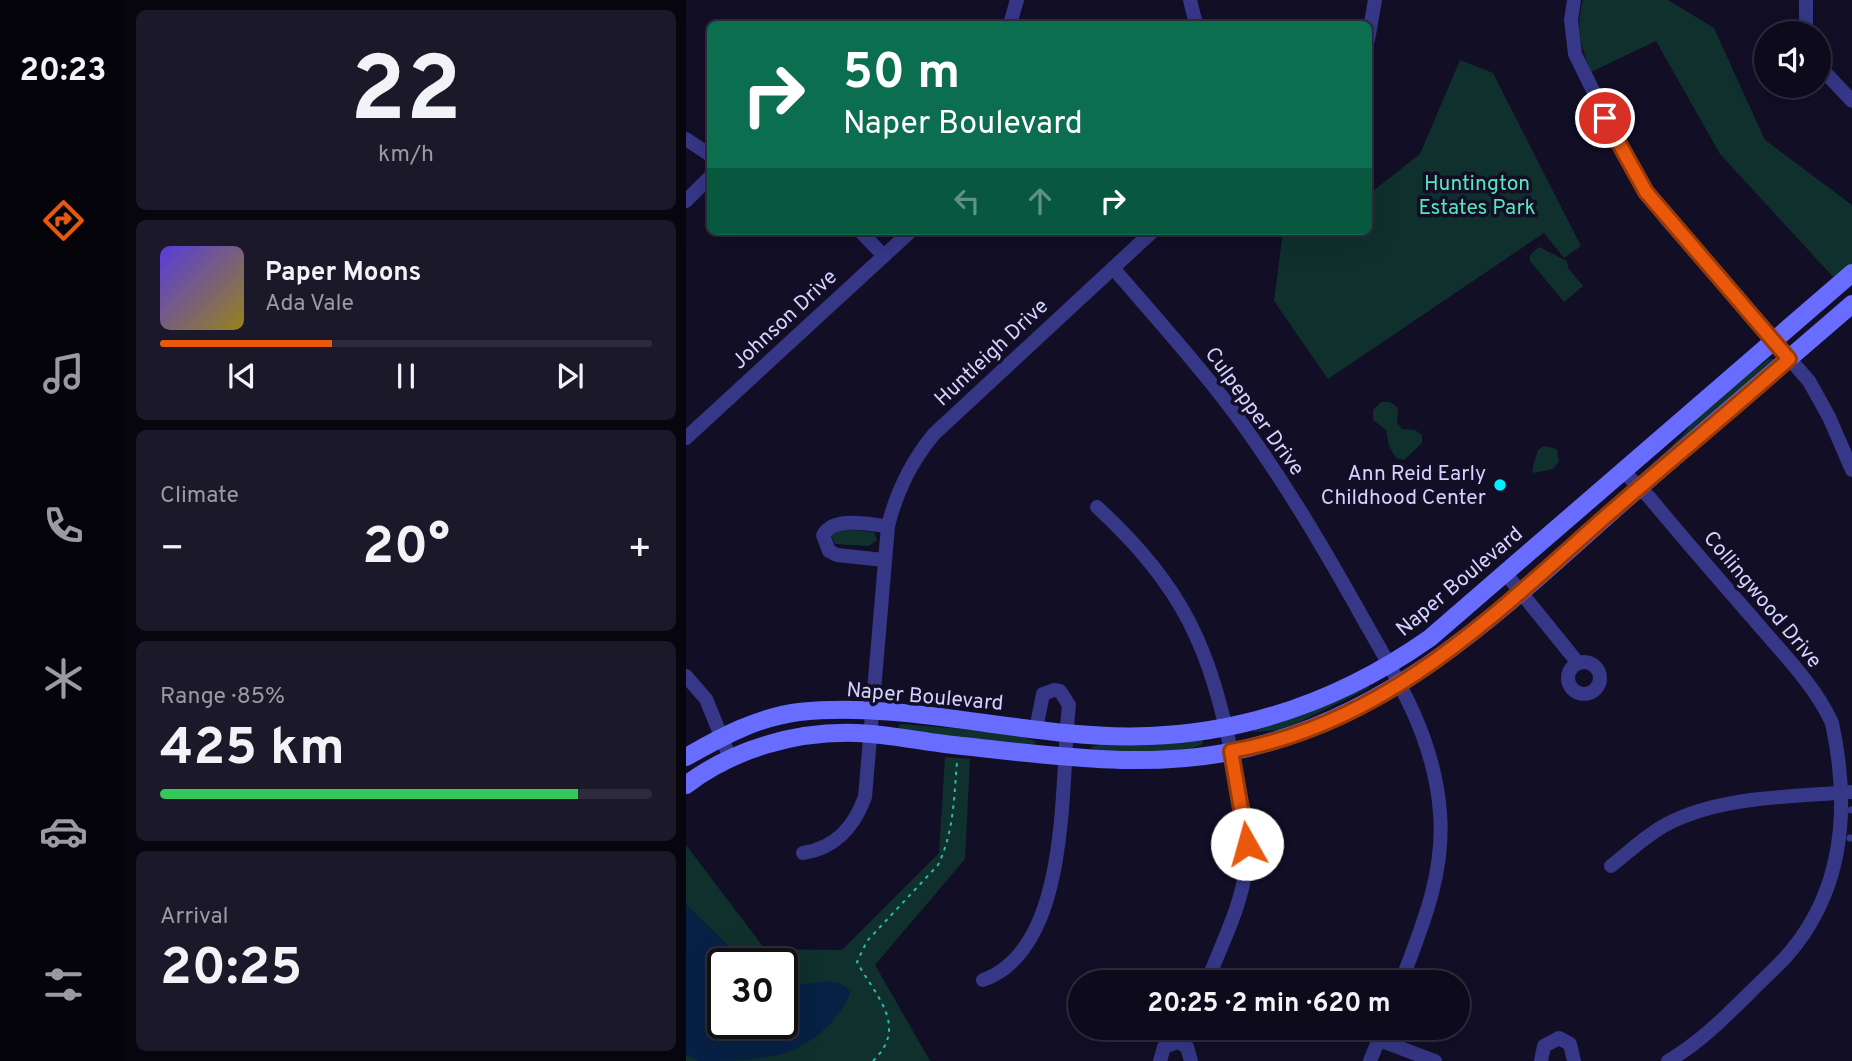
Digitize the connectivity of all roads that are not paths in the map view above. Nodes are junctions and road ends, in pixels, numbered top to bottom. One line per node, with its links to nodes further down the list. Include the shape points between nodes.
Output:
1 (1017, 0): 6 (street)
2 (1190, 0): 7 (street)
3 (1375, 0): 8 (street)
4 (1574, 0): 23 (street, via 1575,54 1630,166 1666,219)
5 (1805, 0): 9 (street)
6 (1011, 21)
7 (1195, 21)
8 (1371, 21)
9 (1806, 21)
10 (1831, 79): 11 (street)
11 (1852, 101)
12 (686, 139): 13 (street)
13 (707, 153)
14 (707, 180): 15 (street)
15 (686, 201)
16 (864, 235): 19 (street)
17 (907, 235): 19 (street, Johnson Drive)
18 (1149, 235): 20 (street, Huntleigh Drive)
19 (884, 256): 25 (street, Johnson Drive)
20 (1113, 268): 31 (street, Huntleigh Drive, via 934,434 911,464); 36 (street, Culpepper Drive, via 1206,376 1266,458)
21 (1852, 273): 23 (main road, Naper Boulevard)
22 (1852, 304): 24 (main road, Naper Boulevard)
23 (1774, 340): 24 (street); 28 (main road, Naper Boulevard)
24 (1789, 359): 26 (street, via 1820,399); 29 (main road, Naper Boulevard)
25 (686, 439)
26 (1847, 447): 27 (street)
27 (1852, 470)
28 (1623, 471): 29 (street, Collingwood Drive); 33 (main road, Naper Boulevard)
29 (1639, 487): 34 (main road, Naper Boulevard); 50 (street, Collingwood Drive, via 1810,687 1838,738)
30 (1097, 507): 41 (street, via 1147,557 1181,605 1214,676)
31 (888, 526): 32 (street, Huntleigh Drive); 32 (street, via 837,523 823,535 829,551 837,555)
32 (884, 560): 39 (street, Huntleigh Drive)
33 (1506, 574): 34 (street); 36 (main road, Naper Boulevard, via 1430,638)
34 (1521, 592): 35 (street); 38 (main road, Naper Boulevard, via 1465,640)
35 (1578, 663)
36 (1389, 664): 38 (street, Culpepper Drive); 41 (main road, Naper Boulevard, via 1321,699)
37 (686, 676): 44 (street, via 706,699)
38 (1401, 685): 45 (main road, Naper Boulevard, via 1326,723); 56 (street, Culpepper Drive, via 1433,765 1441,840 1429,906)
39 (874, 712): 40 (main road, Naper Boulevard); 43 (street, Huntleigh Drive); 44 (main road, Naper Boulevard, via 797,713)
40 (1036, 729): 42 (main road, Naper Boulevard); 42 (street, via 1040,700 1054,690 1068,699)
41 (1226, 729): 42 (main road, Naper Boulevard, via 1147,737); 45 (street)
42 (1066, 732): 46 (street)
43 (873, 734): 46 (main road, Naper Boulevard); 48 (main road, Naper Boulevard, via 804,736); 53 (street, Huntleigh Drive, via 867,789 859,814 837,840)
44 (722, 736): 47 (main road, Naper Boulevard); 48 (street)
45 (1231, 751): 46 (main road, Naper Boulevard, via 1151,760); 55 (street, via 1245,829 1246,865 1239,900)
46 (1065, 756): 57 (street, via 1057,856 1042,914 1014,962)
47 (686, 757)
48 (730, 758): 49 (main road, Naper Boulevard)
49 (686, 785)
50 (1850, 792): 51 (street, Collingwood Drive); 54 (street, via 1737,803 1690,813 1658,830)
51 (1852, 810): 52 (street, Collingwood Drive)
52 (1851, 838): 68 (street, Collingwood Drive, via 1832,894 1805,937 1703,1037)
53 (803, 853)
54 (1611, 866)
55 (1212, 970)
56 (1405, 970)
57 (984, 980)
58 (1184, 1040): 61 (street)
59 (1378, 1040): 64 (street)
60 (1394, 1040): 65 (street)
61 (1182, 1044): 62 (street, via 1164,1047); 63 (street, via 1190,1051)
62 (1160, 1061)
63 (1191, 1061)
64 (1370, 1061)
65 (1435, 1061)
66 (1541, 1061): 67 (street, via 1544,1046 1559,1038 1570,1044)
67 (1574, 1061)
68 (1668, 1061)

